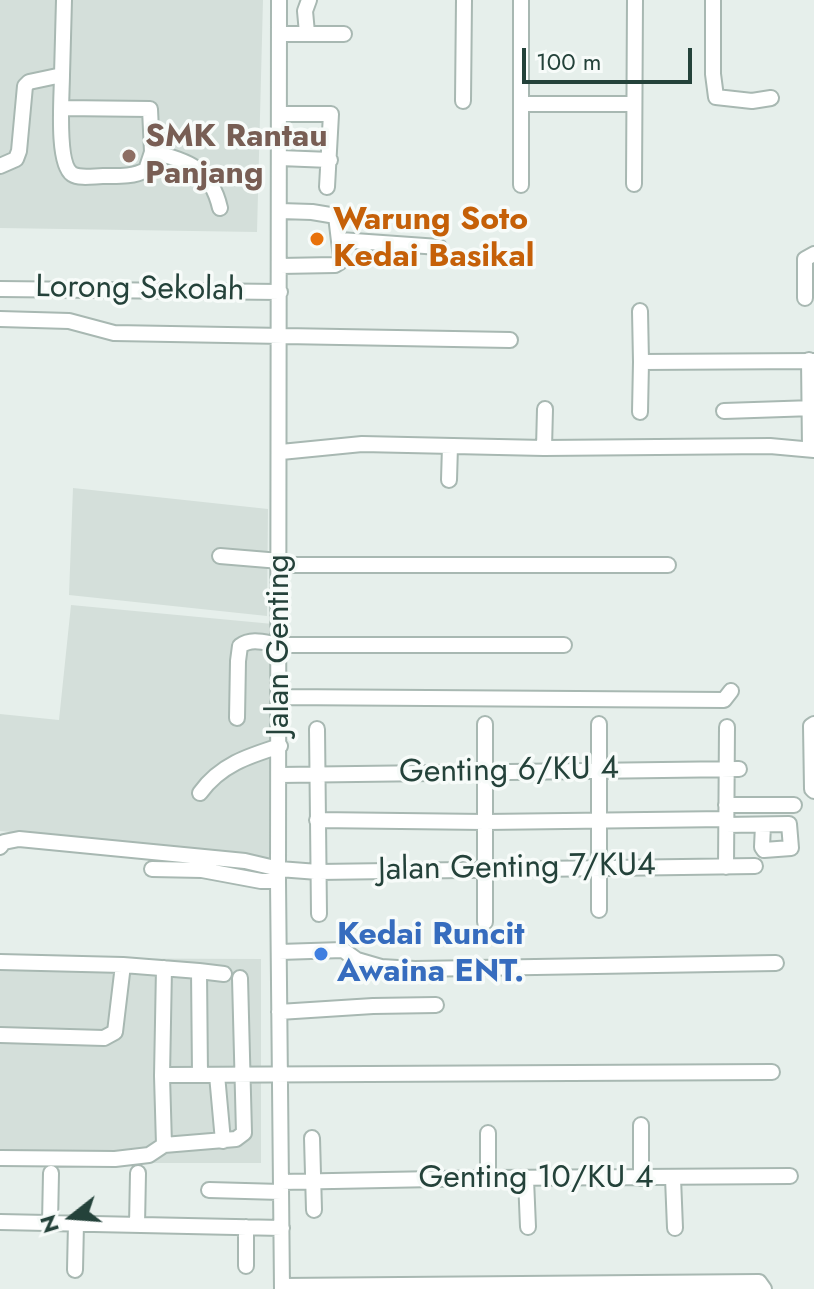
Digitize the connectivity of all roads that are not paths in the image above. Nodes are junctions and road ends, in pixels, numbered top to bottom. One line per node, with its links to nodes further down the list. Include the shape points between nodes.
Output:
1 (64, 0): 11 (street)
2 (279, 0): 9 (street, Jalan Genting)
3 (309, 0): 8 (street)
4 (464, 0): 13 (street)
5 (521, 0): 14 (street)
6 (635, 0): 15 (street)
7 (713, 0): 12 (street, via 716,97)
8 (307, 33): 9 (street); 10 (street)
9 (279, 34): 17 (street, Jalan Genting)
10 (344, 34)
11 (62, 75): 16 (street); 21 (street, via 25,86 19,151 16,159)
12 (771, 98)
13 (463, 101)
14 (521, 104): 15 (street); 23 (street)
15 (634, 104): 22 (street)
16 (62, 108): 18 (street, via 150,109); 18 (street, via 61,137 71,173 138,174 146,170)
17 (279, 114): 19 (street, Jalan Genting); 20 (street, via 331,114)
18 (152, 152): 25 (street, via 203,172)
19 (280, 158): 20 (street); 26 (street, Jalan Genting)
20 (330, 160): 24 (street)
21 (0, 166)
22 (634, 184)
23 (521, 185)
24 (327, 187)
25 (220, 208)
26 (280, 211): 27 (street, via 336,216); 30 (street, Jalan Genting)
27 (340, 240): 28 (street); 30 (street, via 340,262 335,265)
28 (439, 247)
29 (814, 254): 33 (street, via 805,259)
30 (280, 266): 32 (street, Jalan Genting)
31 (0, 289): 32 (street, Lorong Sekolah)
32 (280, 292): 36 (street, Jalan Genting)
33 (805, 298)
34 (640, 311): 39 (street)
35 (0, 319): 36 (street, via 69,321 114,333)
36 (280, 337): 37 (street); 47 (street, Jalan Genting)
37 (510, 340)
38 (811, 361): 39 (street); 40 (street)
39 (641, 362): 43 (street)
40 (811, 408): 42 (street); 46 (street)
41 (545, 409): 45 (street)
42 (724, 411)
43 (640, 412)
44 (450, 446): 45 (street); 47 (street, via 362,444); 48 (street)
45 (544, 448): 46 (street)
46 (812, 450)
47 (281, 452): 50 (street, Jalan Genting)
48 (449, 480)
49 (220, 556): 50 (street)
50 (280, 563): 51 (street); 52 (street, Jalan Genting)
51 (668, 565)
52 (280, 645): 53 (street); 55 (street, Jalan Genting); 56 (street, via 254,640 240,646)
53 (564, 645)
54 (731, 691): 55 (street, via 724,700)
55 (280, 697): 62 (street, Jalan Genting)
56 (237, 718)
57 (485, 724): 65 (street)
58 (599, 724): 64 (street)
59 (814, 724): 68 (street)
60 (727, 727): 63 (street)
61 (317, 729): 66 (street)
62 (280, 746): 67 (street, Jalan Genting); 69 (street, via 227,766)
63 (733, 769): 64 (street, Genting 6/KU 4); 71 (street)
64 (600, 770): 65 (street, Genting 6/KU 4); 73 (street)
65 (485, 772): 66 (street, Genting 6/KU 4); 74 (street)
66 (316, 774): 67 (street, Genting 6/KU 4); 72 (street)
67 (280, 775): 83 (street, Jalan Genting)
68 (814, 791)
69 (200, 793)
70 (794, 805): 71 (street)
71 (726, 816): 73 (street); 75 (street); 78 (street)
72 (317, 820): 74 (street); 82 (street)
73 (599, 821): 74 (street); 80 (street)
74 (485, 822): 81 (street)
75 (763, 825)
76 (0, 847): 83 (street, via 19,839 245,861)
77 (755, 866): 78 (street, Jalan Genting 7/KU4)
78 (726, 867): 80 (street, Jalan Genting 7/KU4)
79 (152, 869): 83 (street, via 202,870 261,881)
80 (598, 869): 81 (street, Jalan Genting 7/KU4); 84 (street)
81 (485, 871): 82 (street, Jalan Genting 7/KU4); 86 (street)
82 (318, 872): 83 (street, Jalan Genting 7/KU4); 85 (street)
83 (278, 875): 87 (street, Jalan Genting)
84 (599, 910)
85 (319, 914)
86 (485, 922)
87 (279, 952): 89 (street, via 338,950 381,967 415,969); 96 (street, Jalan Genting)
88 (0, 962): 90 (street)
89 (776, 963)
90 (123, 965): 91 (street); 97 (street, via 115,1032 104,1038)
91 (164, 968): 92 (street); 103 (street)
92 (199, 971): 93 (street); 99 (street)
93 (224, 974)
94 (240, 978): 101 (street)
95 (436, 1005): 96 (street)
96 (279, 1012): 102 (street, Jalan Genting)
97 (0, 1035)
98 (772, 1072): 102 (street)
99 (200, 1075): 100 (street); 103 (street)
100 (217, 1075): 101 (street); 107 (street)
101 (244, 1075): 102 (street); 107 (street, via 244,1133)
102 (280, 1075): 118 (street, Jalan Genting)
103 (162, 1076): 108 (street)
104 (641, 1125): 114 (street)
105 (488, 1133): 113 (street)
106 (312, 1138): 117 (street)
107 (223, 1141): 108 (street)
108 (164, 1145): 109 (street, via 149,1155 115,1159)
109 (0, 1158)
110 (51, 1173): 122 (street)
111 (138, 1173): 124 (street)
112 (790, 1176): 115 (street, Genting 10/KU 4)
113 (488, 1178): 116 (street, Genting 10/KU 4); 117 (street, Genting 10/KU 4)
114 (641, 1178): 115 (street, Genting 10/KU 4); 116 (street, Genting 10/KU 4)
115 (673, 1178): 128 (street)
116 (526, 1179): 126 (street)
117 (314, 1182): 118 (street, Genting 10/KU 4); 120 (street)
118 (281, 1187): 119 (street, Genting 10/KU 4); 127 (street, Jalan Genting)
119 (209, 1190)
120 (314, 1210)
121 (0, 1222): 122 (street)
122 (50, 1223): 123 (street)
123 (76, 1223): 124 (street); 130 (street)
124 (137, 1225): 125 (street)
125 (246, 1227): 127 (street); 129 (street)
126 (528, 1227)
127 (282, 1228): 134 (street, Jalan Genting)
128 (675, 1228)
129 (246, 1266)
130 (75, 1270)
131 (475, 1286): 132 (street); 135 (street)
132 (544, 1286): 133 (street)
133 (618, 1286): 136 (street, via 759,1282)
134 (282, 1288): 135 (street)
135 (313, 1288)
136 (764, 1289)

